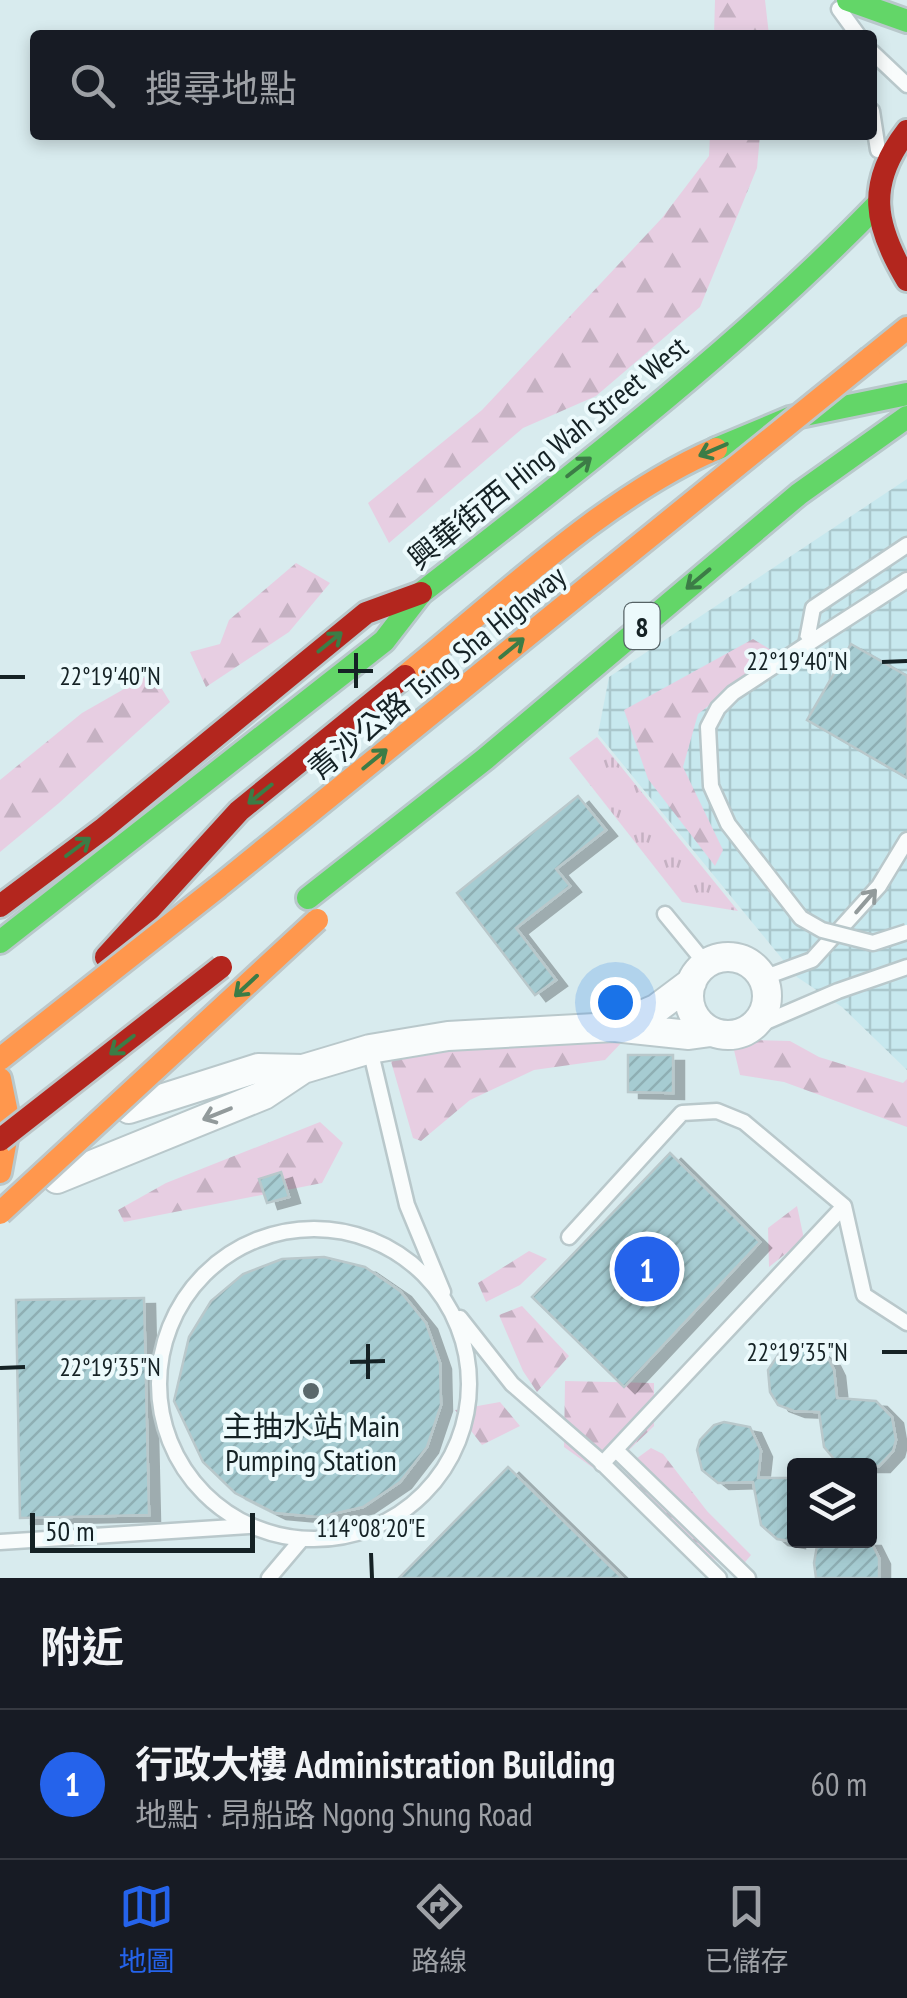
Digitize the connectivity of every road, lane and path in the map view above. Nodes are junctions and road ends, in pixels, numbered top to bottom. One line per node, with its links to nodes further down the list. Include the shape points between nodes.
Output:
1 (834, 0): 3 (lane)
2 (907, 20): 3 (main road)
3 (851, 22)
4 (877, 57): 5 (lane)
5 (907, 85)
6 (907, 130): 8 (main road)
7 (875, 140): 8 (lane)
8 (880, 180): 9 (main road)
9 (878, 205): 10 (main road, via 885,242); 17 (main road, 興華街西 Hing Wah Street West, one-way to 9, via 654,408 792,291)
10 (907, 280)
11 (907, 328): 21 (main road, 青沙公路 Tsing Sha Highway / 8, one-way to 11, bridge)
12 (907, 394): 14 (main road); 39 (main road, one-way to 39, via 790,418 687,462 601,517 240,810)
13 (907, 417): 14 (main road, 8)
14 (799, 494): 19 (main road, 8, one-way to 19)
15 (907, 546): 18 (lane, via 813,608)
16 (907, 580): 18 (lane)
17 (421, 592): 22 (main road, 興華街西 Hing Wah Street West, one-way to 17, via 366,614); 27 (main road, via 384,641)
18 (806, 645): 26 (lane, bridge, via 718,708 708,727 711,786 728,824 801,918)
19 (485, 759): 23 (main road, 8); 44 (main road, one-way to 44, bridge)
20 (907, 840): 26 (lane, one-way to 20, via 879,886)
21 (218, 888): 34 (main road, bridge); 37 (main road, 青沙公路 Tsing Sha Highway / 8, bridge)
22 (0, 906)
23 (293, 910)
24 (666, 914): 30 (lane)
25 (907, 932): 26 (lane, bridge, via 873,943)
26 (836, 934): 31 (lane, via 812,960)
27 (0, 942)
28 (231, 958): 40 (main road, one-way to 40, bridge)
29 (907, 967): 33 (lane)
30 (699, 973): 31 (street, via 732,957); 32 (street, via 656,1009); 35 (street, via 690,1004)
31 (763, 978): 33 (street, via 768,1002)
32 (614, 1027): 35 (street); 36 (street, via 448,1036)
33 (746, 1030): 35 (street)
34 (0, 1031)
35 (712, 1032)
36 (370, 1049): 38 (street); 46 (lane, via 407,1206)
37 (0, 1059)
38 (303, 1069): 40 (street, via 258,1068 100,1119); 42 (street, one-way to 42, via 264,1094)
39 (1, 1082): 40 (main road)
40 (5, 1132): 41 (main road)
41 (0, 1172)
42 (0, 1201)
43 (844, 1206): 45 (lane, via 744,1122 718,1112 682,1113); 47 (lane, via 864,1295); 48 (lane)
44 (0, 1213)
45 (569, 1238)
46 (448, 1304): 49 (lane, via 512,1384); 50 (lane, via 414,1264 368,1238 316,1228 263,1236 216,1262 180,1301 160,1350 158,1403 174,1454 194,1482); 51 (lane, via 466,1349 470,1397 458,1444 441,1472 395,1516 350,1535)
47 (907, 1323)
48 (616, 1450): 49 (lane); 55 (lane)
49 (602, 1464): 54 (lane)
50 (250, 1526): 51 (lane); 52 (lane)
51 (302, 1539): 53 (lane)
52 (0, 1542)
53 (269, 1578)
54 (719, 1578)
55 (748, 1578)

